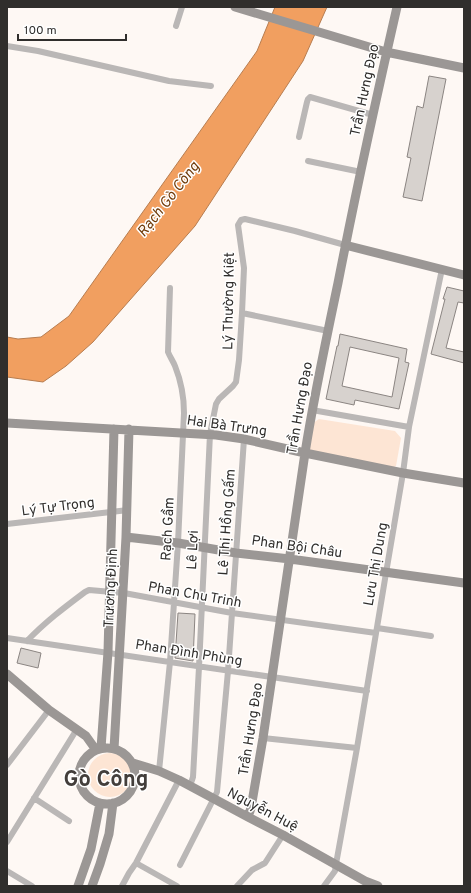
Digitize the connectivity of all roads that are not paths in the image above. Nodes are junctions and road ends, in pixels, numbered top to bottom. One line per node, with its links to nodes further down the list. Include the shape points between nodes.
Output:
1 (182, 7): 4 (street)
2 (235, 7): 6 (street)
3 (397, 7): 6 (street, Trần Hưng Đạo)
4 (176, 26)
5 (7, 46): 8 (street, via 169,80)
6 (386, 52): 7 (street); 9 (street, Trần Hưng Đạo)
7 (464, 68)
8 (211, 86)
9 (373, 114): 10 (street, via 310,98); 12 (street, Trần Hưng Đạo)
10 (299, 137)
11 (308, 161): 12 (street)
12 (361, 172): 13 (street, Trần Hưng Đạo)
13 (346, 245): 14 (street); 17 (street, Lý Thường Kiệt, via 242,220 238,229 244,268); 18 (street, Trần Hưng Đạo)
14 (442, 269): 15 (street); 21 (street, Lưu Thị Dung)
15 (464, 275)
16 (170, 288): 24 (street, Rạch Gầm, via 168,352 184,399)
17 (242, 313): 18 (street); 25 (street, Lý Thường Kiệt, via 236,382 216,404)
18 (328, 331): 19 (street, Trần Hưng Đạo)
19 (312, 410): 21 (street); 27 (street, Trần Hưng Đạo)
20 (7, 423): 22 (street, Hai Bà Trưng)
21 (409, 427): 28 (street, Lưu Thị Dung)
22 (114, 429): 23 (street, Hai Bà Trưng); 31 (street, Trương Định)
23 (129, 429): 24 (street, Hai Bà Trưng); 30 (street, Trương Định)
24 (183, 432): 25 (street, Hai Bà Trưng); 34 (street, Rạch Gầm)
25 (210, 434): 26 (street, Hai Bà Trưng); 35 (street, Lê Lợi)
26 (244, 439): 27 (street, Hai Bà Trưng); 36 (street, Lê Thị Hồng Gấm)
27 (305, 453): 28 (street, Hai Bà Trưng); 37 (street, Trần Hưng Đạo)
28 (403, 473): 29 (street, Hai Bà Trưng); 38 (street, Lưu Thị Dung)
29 (464, 483)
30 (128, 510): 31 (street, Lý Tự Trọng); 33 (street, Trương Định)
31 (112, 511): 32 (street, Lý Tự Trọng); 40 (street, Trương Định)
32 (7, 524)
33 (126, 537): 34 (street, Phan Bội Châu); 41 (street, Trương Định)
34 (178, 544): 35 (street, Phan Bội Châu); 42 (street, Rạch Gầm)
35 (204, 548): 36 (street, Phan Bội Châu); 43 (street, Lê Lợi)
36 (236, 553): 37 (street, Phan Bội Châu); 44 (street, Lê Thị Hồng Gấm)
37 (290, 559): 38 (street, Phan Bội Châu); 45 (street, Trần Hưng Đạo)
38 (386, 573): 39 (street, Phan Bội Châu); 46 (street, Lưu Thị Dung)
39 (464, 583)
40 (109, 591): 41 (street, Phan Chu Trinh); 49 (street, Phan Chu Trinh, via 85,592 39,628); 50 (street, Trương Định)
41 (124, 593): 42 (street, Phan Chu Trinh); 51 (street, Trương Định)
42 (174, 603): 43 (street, Phan Chu Trinh); 52 (street, Rạch Gầm)
43 (201, 607): 44 (street, Phan Chu Trinh); 53 (street, Lê Lợi)
44 (232, 613): 45 (street, Phan Chu Trinh); 54 (street, Lê Thị Hồng Gấm)
45 (280, 620): 46 (street, Phan Chu Trinh); 56 (street, Trần Hưng Đạo)
46 (376, 631): 47 (street, Phan Chu Trinh); 57 (street, Lưu Thị Dung)
47 (431, 636)
48 (7, 638): 49 (street, Phan Đình Phùng)
49 (27, 641): 50 (street, Phan Đình Phùng)
50 (108, 652): 51 (street, Phan Đình Phùng); 62 (street, Trương Định)
51 (120, 654): 52 (street, Phan Đình Phùng); 63 (street, Trương Định)
52 (170, 662): 53 (street, Phan Đình Phùng); 66 (street, Rạch Gầm)
53 (199, 667): 54 (street, Phan Đình Phùng); 68 (street, Lê Lợi, via 193,778)
54 (228, 671): 56 (street, Phan Đình Phùng); 70 (street, Lê Thị Hồng Gấm)
55 (7, 674): 58 (street)
56 (272, 677): 57 (street, Phan Đình Phùng); 60 (street, Trần Hưng Đạo)
57 (367, 691): 61 (street, Lưu Thị Dung)
58 (49, 710): 59 (street); 65 (street)
59 (77, 729): 62 (street); 69 (street)
60 (263, 738): 61 (street); 73 (street, Trần Hưng Đạo)
61 (357, 748): 78 (street, Lưu Thị Dung)
62 (98, 749): 63 (street); 71 (street, via 85,758 80,766 79,775 84,792)
63 (114, 749): 64 (street, via 127,755)
64 (133, 763): 66 (street, Nguyễn Huệ); 72 (street, via 135,781 132,790 126,797)
65 (7, 765)
66 (158, 770): 67 (street, Nguyễn Huệ)
67 (179, 780): 68 (street, Nguyễn Huệ); 77 (street)
68 (190, 786): 70 (street, Nguyễn Huệ)
69 (34, 798): 74 (street); 76 (street)
70 (214, 798): 73 (street, Nguyễn Huệ); 79 (street, Lê Thị Hồng Gấm)
71 (100, 803): 72 (street); 82 (street, via 91,849)
72 (113, 803): 83 (street, via 109,834)
73 (248, 818): 75 (street, Nguyễn Huệ)
74 (69, 821)
75 (283, 835): 78 (street, Nguyễn Huệ); 86 (street, via 268,860 252,870)
76 (7, 842)
77 (136, 863): 84 (street); 85 (street)
78 (336, 864): 87 (street, Lưu Thị Dung, via 335,871); 88 (street, Nguyễn Huệ)
79 (180, 865)
80 (7, 871): 81 (street)
81 (32, 886)
82 (78, 886)
83 (92, 886)
84 (122, 886)
85 (177, 886)
86 (237, 886)
87 (324, 886)
88 (378, 886)

